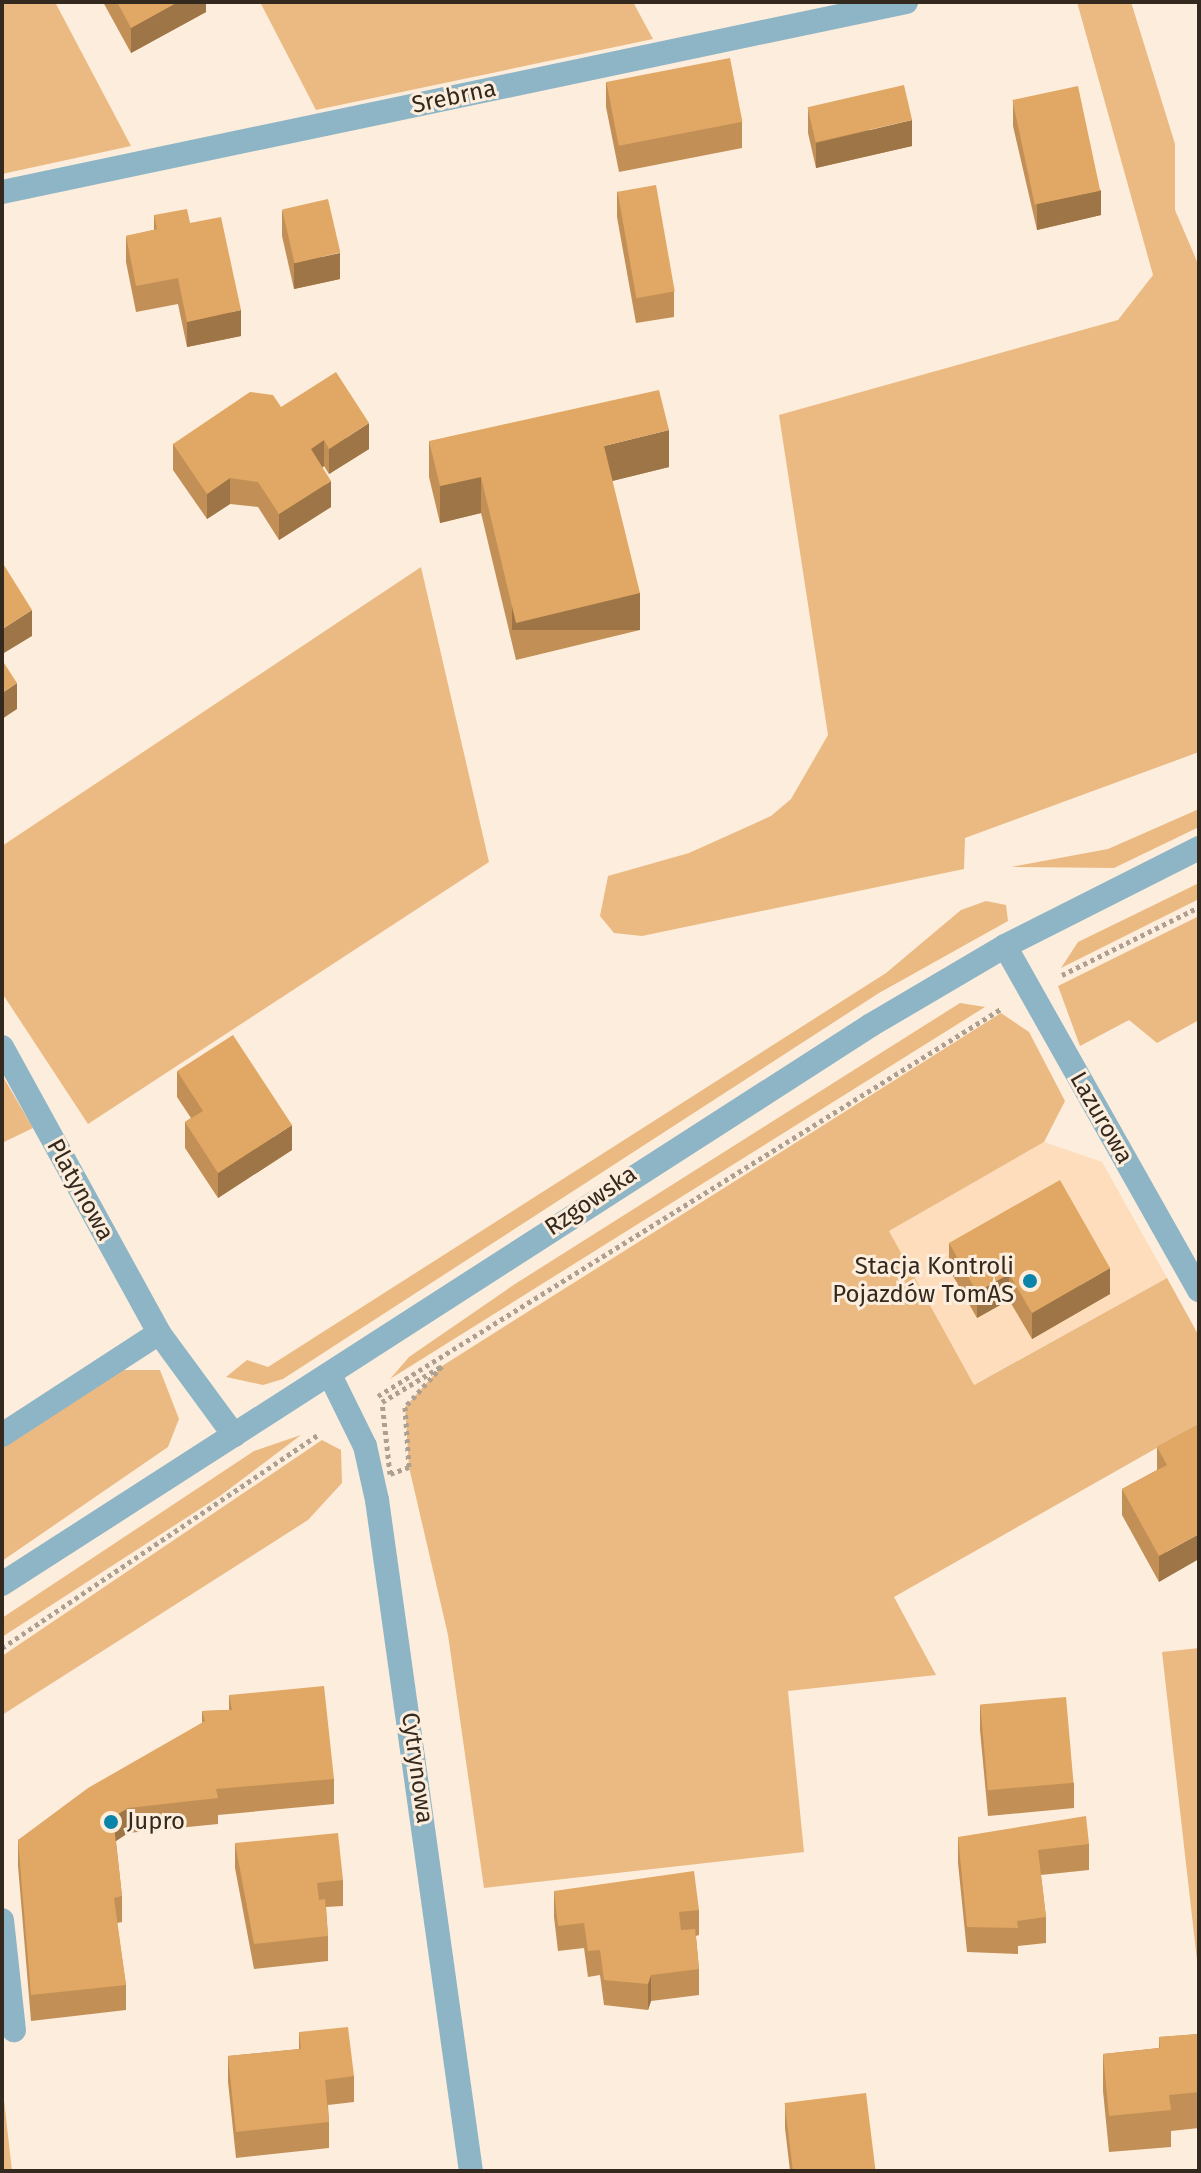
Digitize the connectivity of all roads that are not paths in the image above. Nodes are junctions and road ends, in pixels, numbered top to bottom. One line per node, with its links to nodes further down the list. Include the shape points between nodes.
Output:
1 (906, 2): 2 (street, Srebrna)
2 (2, 192)
3 (1199, 848): 4 (street, Rzgowska)
4 (1005, 946): 6 (street, Lazurowa); 8 (street, Rzgowska, via 635,1171)
5 (2, 1047): 7 (street, Platynowa)
6 (1199, 1290)
7 (159, 1333): 9 (street); 10 (street, Platynowa)
8 (330, 1375): 10 (street, Rzgowska); 14 (street, Cytrynowa, via 352,1413 382,1529)
9 (2, 1435)
10 (234, 1435): 11 (street, Rzgowska)
11 (2, 1584)
12 (2, 1920): 13 (street)
13 (14, 2030)
14 (471, 2171)

